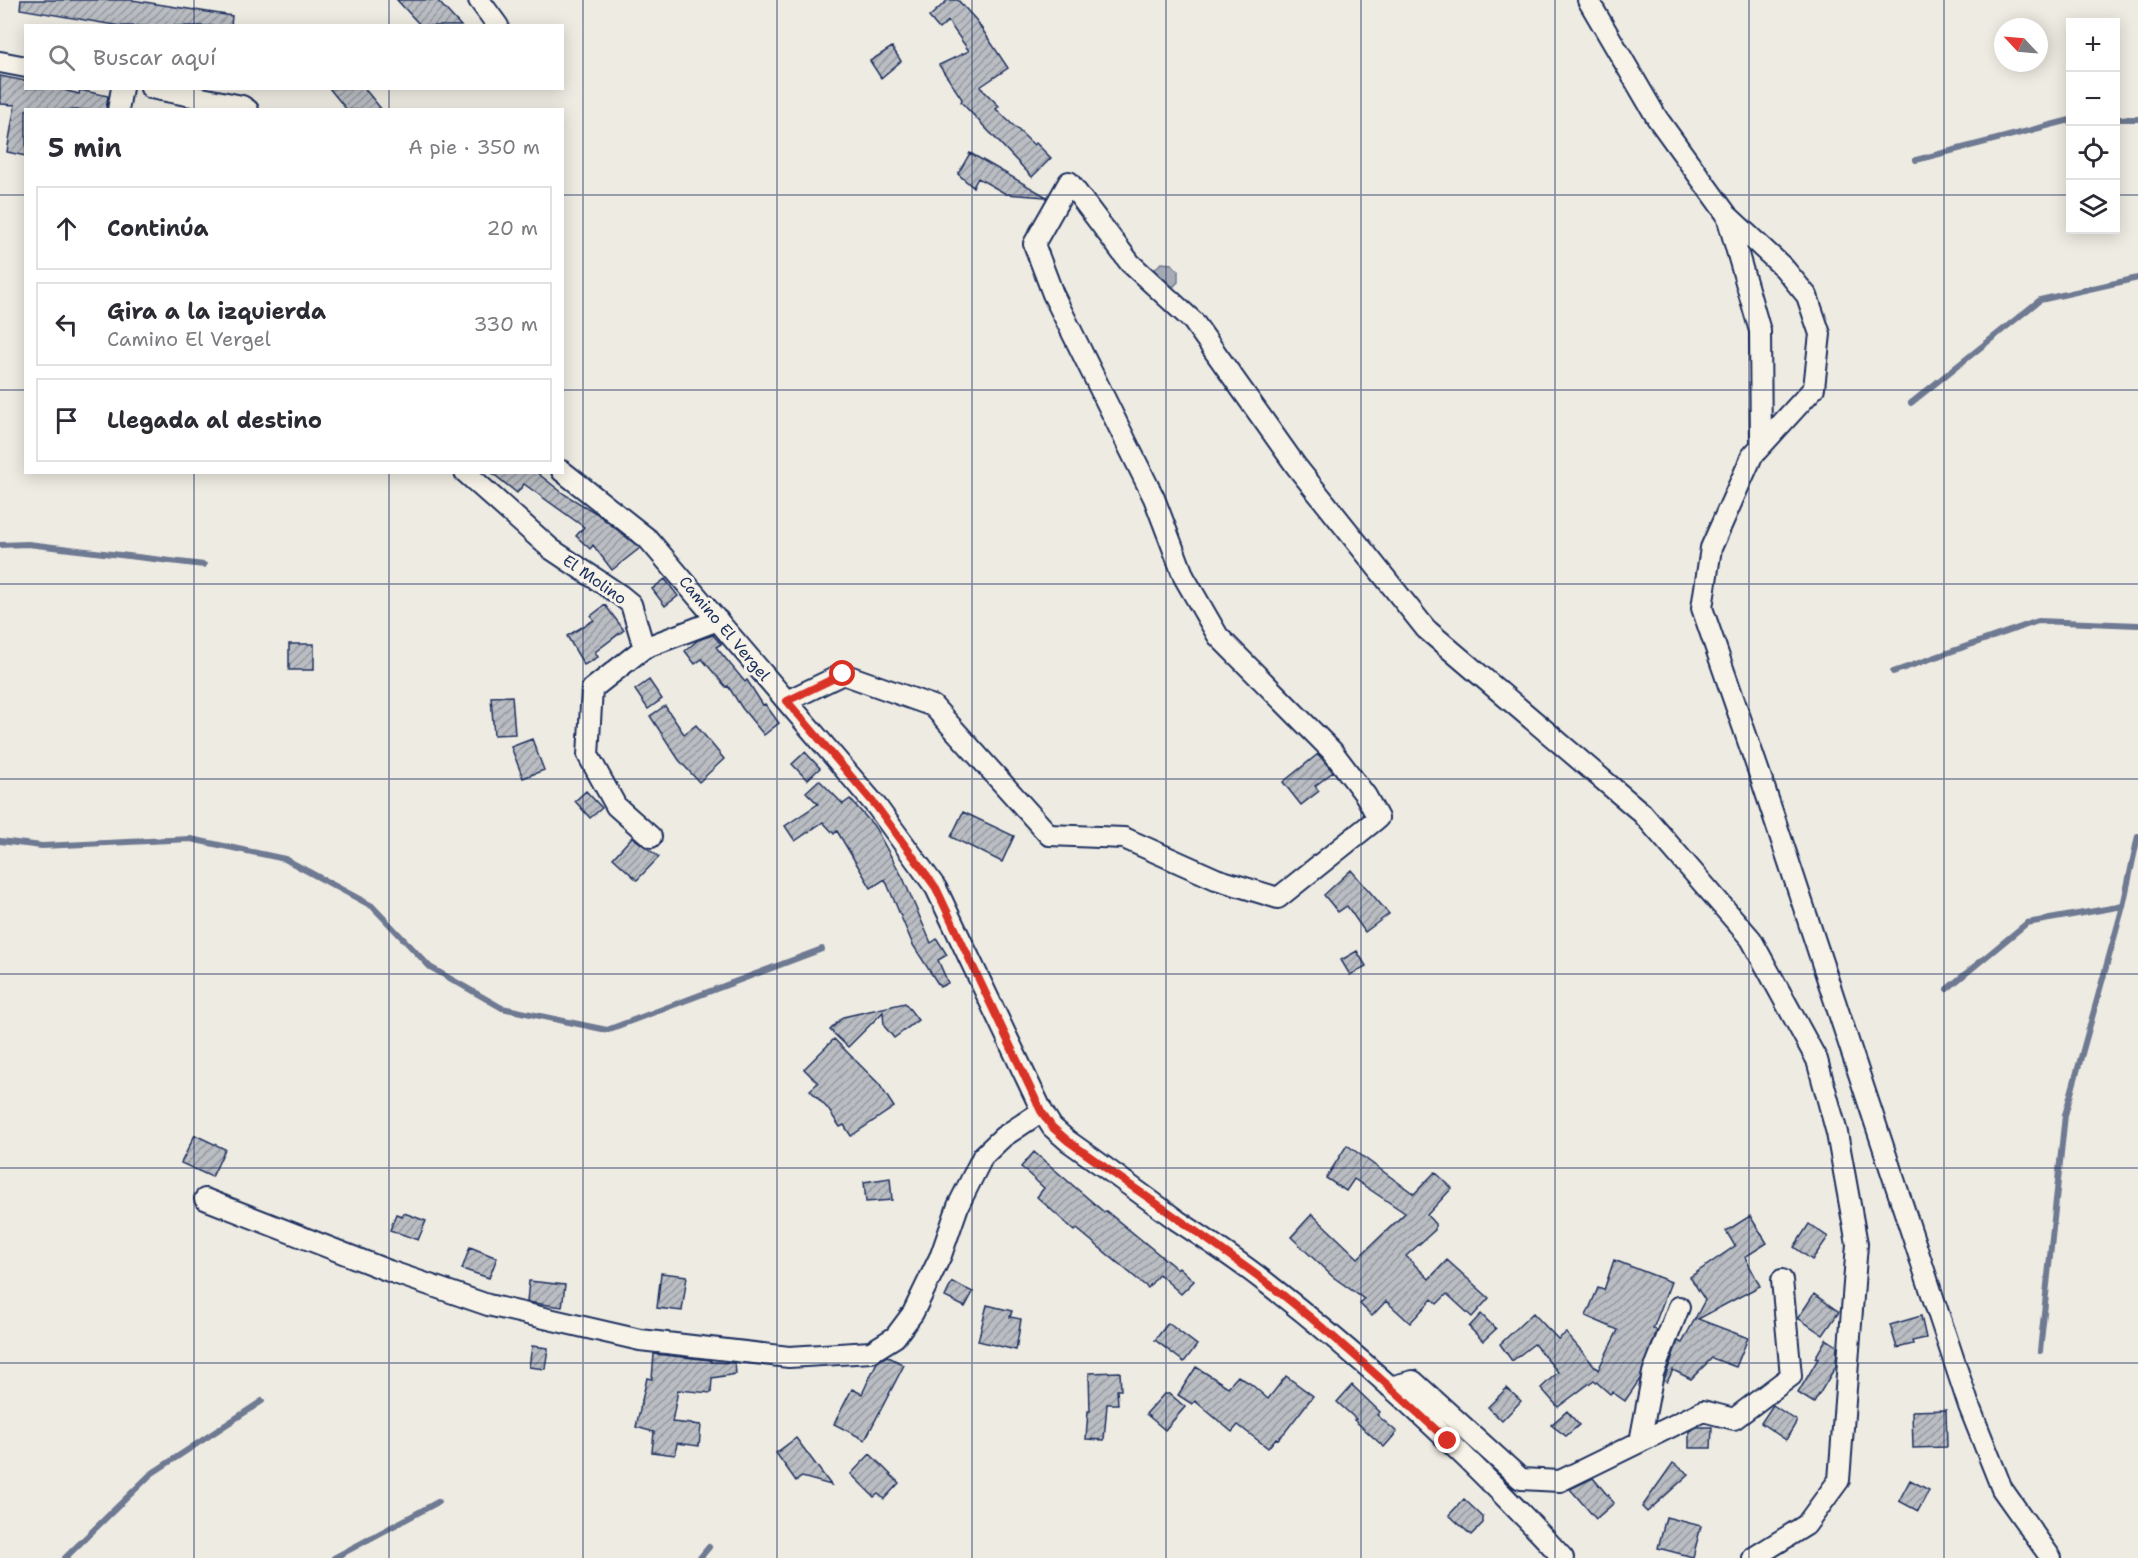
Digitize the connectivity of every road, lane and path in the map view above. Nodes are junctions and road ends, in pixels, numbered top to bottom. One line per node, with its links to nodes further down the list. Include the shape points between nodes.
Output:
1 (479, 0): 3 (street)
2 (1588, 0): 10 (street, via 1657,118)
3 (497, 24)
4 (0, 62): 5 (street)
5 (24, 66)
6 (122, 90): 8 (street)
7 (161, 90): 9 (street)
8 (118, 108)
9 (245, 108)
10 (1727, 215): 11 (street, via 1760,331); 11 (street, via 1784,267 1808,296 1820,334 1814,388)
11 (1761, 446): 26 (street, via 1752,456 1711,548 1702,608 1969,1406 2002,1489)
12 (564, 473): 14 (street, Camino El Vergel, via 648,539)
13 (467, 474): 15 (street, El Molino, via 550,549 631,604)
14 (718, 620): 15 (street); 16 (street, Camino El Vergel)
15 (644, 648): 17 (street, via 592,689 588,755 616,806)
16 (787, 701): 18 (street, Camino El Vergel, via 877,807 936,888); 25 (street, via 843,674 933,706 1049,835 1124,838 1216,879 1278,898 1378,818 1332,751 1218,636 1184,577 1154,498 1053,294 1034,244 1069,182 1130,264 1193,321 1296,466 1426,629 1642,813 1751,939 1817,1059 1837,1133 1857,1244 1839,1480 1806,1525)
17 (651, 837)
18 (1041, 1111): 19 (street, via 982,1156 913,1313 895,1336 871,1352 789,1357 640,1340 488,1305); 22 (street, Camino El Vergel, via 1068,1141 1262,1279)
19 (205, 1199)
20 (1782, 1280): 23 (street, via 1791,1376 1734,1419 1703,1411)
21 (1678, 1307): 23 (street, via 1653,1373)
22 (1390, 1387): 23 (street, via 1413,1381 1521,1479 1560,1481); 24 (street, Camino El Vergel)
23 (1640, 1442)
24 (1563, 1558)
25 (1753, 1558)
26 (2051, 1558)

